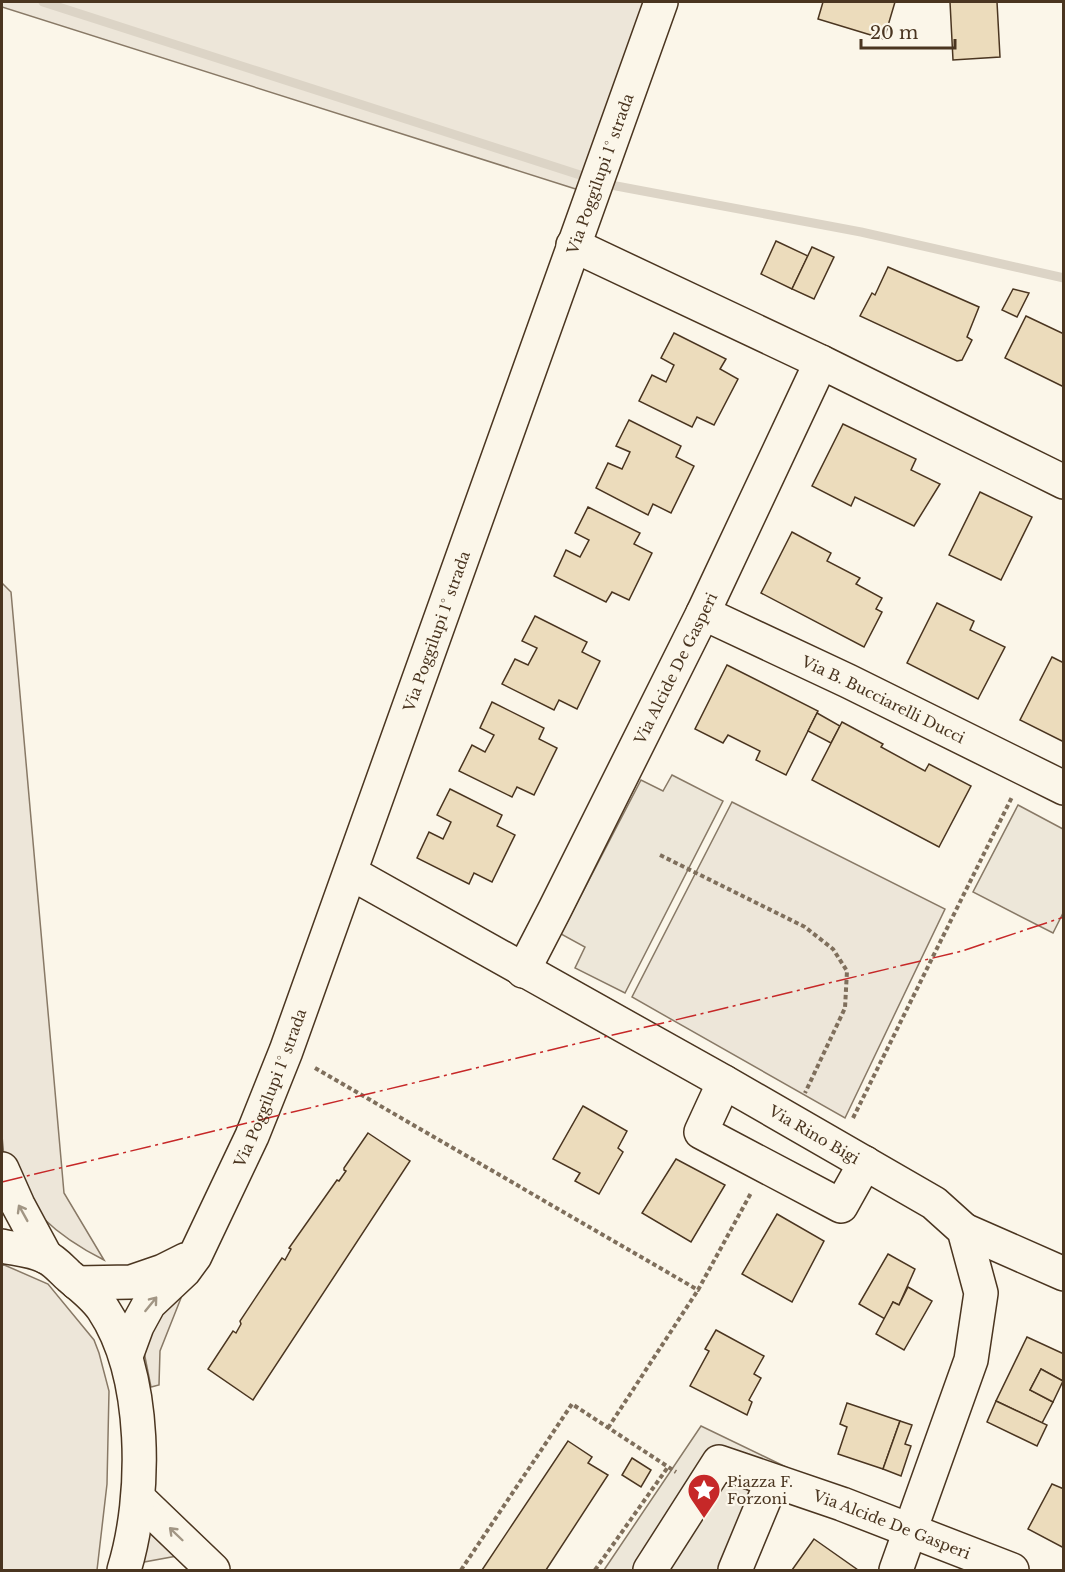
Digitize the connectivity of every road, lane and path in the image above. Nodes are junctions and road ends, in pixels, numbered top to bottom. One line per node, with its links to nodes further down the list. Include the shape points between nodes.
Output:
1 (661, 2): 2 (street, Via Poggilupi 1° strada)
2 (573, 245): 3 (street); 9 (street, Via Poggilupi 1° strada)
3 (821, 362): 4 (street); 5 (street, Via Alcide De Gasperi)
4 (1064, 482)
5 (703, 613): 6 (street, Via B. Bucciarelli Ducci); 10 (street, Via Alcide De Gasperi)
6 (1025, 769): 7 (street, Via B. Bucciarelli Ducci); 14 (path)
7 (1064, 788)
8 (660, 855): 13 (path, via 805,927 833,949 847,971 844,1008)
9 (351, 873): 10 (street, Via Rino Bigi); 11 (street, Via Poggilupi 1° strada)
10 (523, 971): 12 (street, Via Rino Bigi)
11 (286, 1051): 19 (street, Via Poggilupi 1° strada, via 252,1136); 23 (path)
12 (724, 1082): 13 (street, Via Rino Bigi); 15 (street, via 701,1131)
13 (793, 1121): 14 (street, Via Rino Bigi)
14 (852, 1155): 15 (street, via 841,1206); 17 (street, Via Rino Bigi, via 934,1203)
15 (766, 1166): 23 (path)
16 (2, 1168): 20 (street, one-way to 16)
17 (964, 1230): 21 (street); 30 (street, via 981,1293 971,1360)
18 (2, 1246): 20 (street)
19 (195, 1256): 22 (street, via 131,1282); 24 (street, Via Poggilupi 1° strada, one-way to 19, via 149,1304)
20 (46, 1257): 22 (street)
21 (1064, 1274)
22 (77, 1283): 24 (street, via 102,1308)
23 (698, 1290): 25 (path)
24 (126, 1356): 29 (street, via 137,1413)
25 (608, 1428): 26 (path); 33 (path, via 572,1404)
26 (668, 1467): 28 (path); 34 (path)
27 (772, 1481): 28 (street, Via Alcide De Gasperi, via 719,1462); 30 (street, Via Alcide De Gasperi); 36 (street)
28 (702, 1489): 35 (street, Via Alcide De Gasperi)
29 (138, 1498): 31 (street, via 132,1545); 32 (street, one-way to 29)
30 (911, 1530): 37 (street); 38 (street, Via Alcide De Gasperi)
31 (124, 1570)
32 (213, 1570)
33 (461, 1570)
34 (595, 1570)
35 (650, 1570)
36 (735, 1570)
37 (896, 1570)
38 (1012, 1570)

